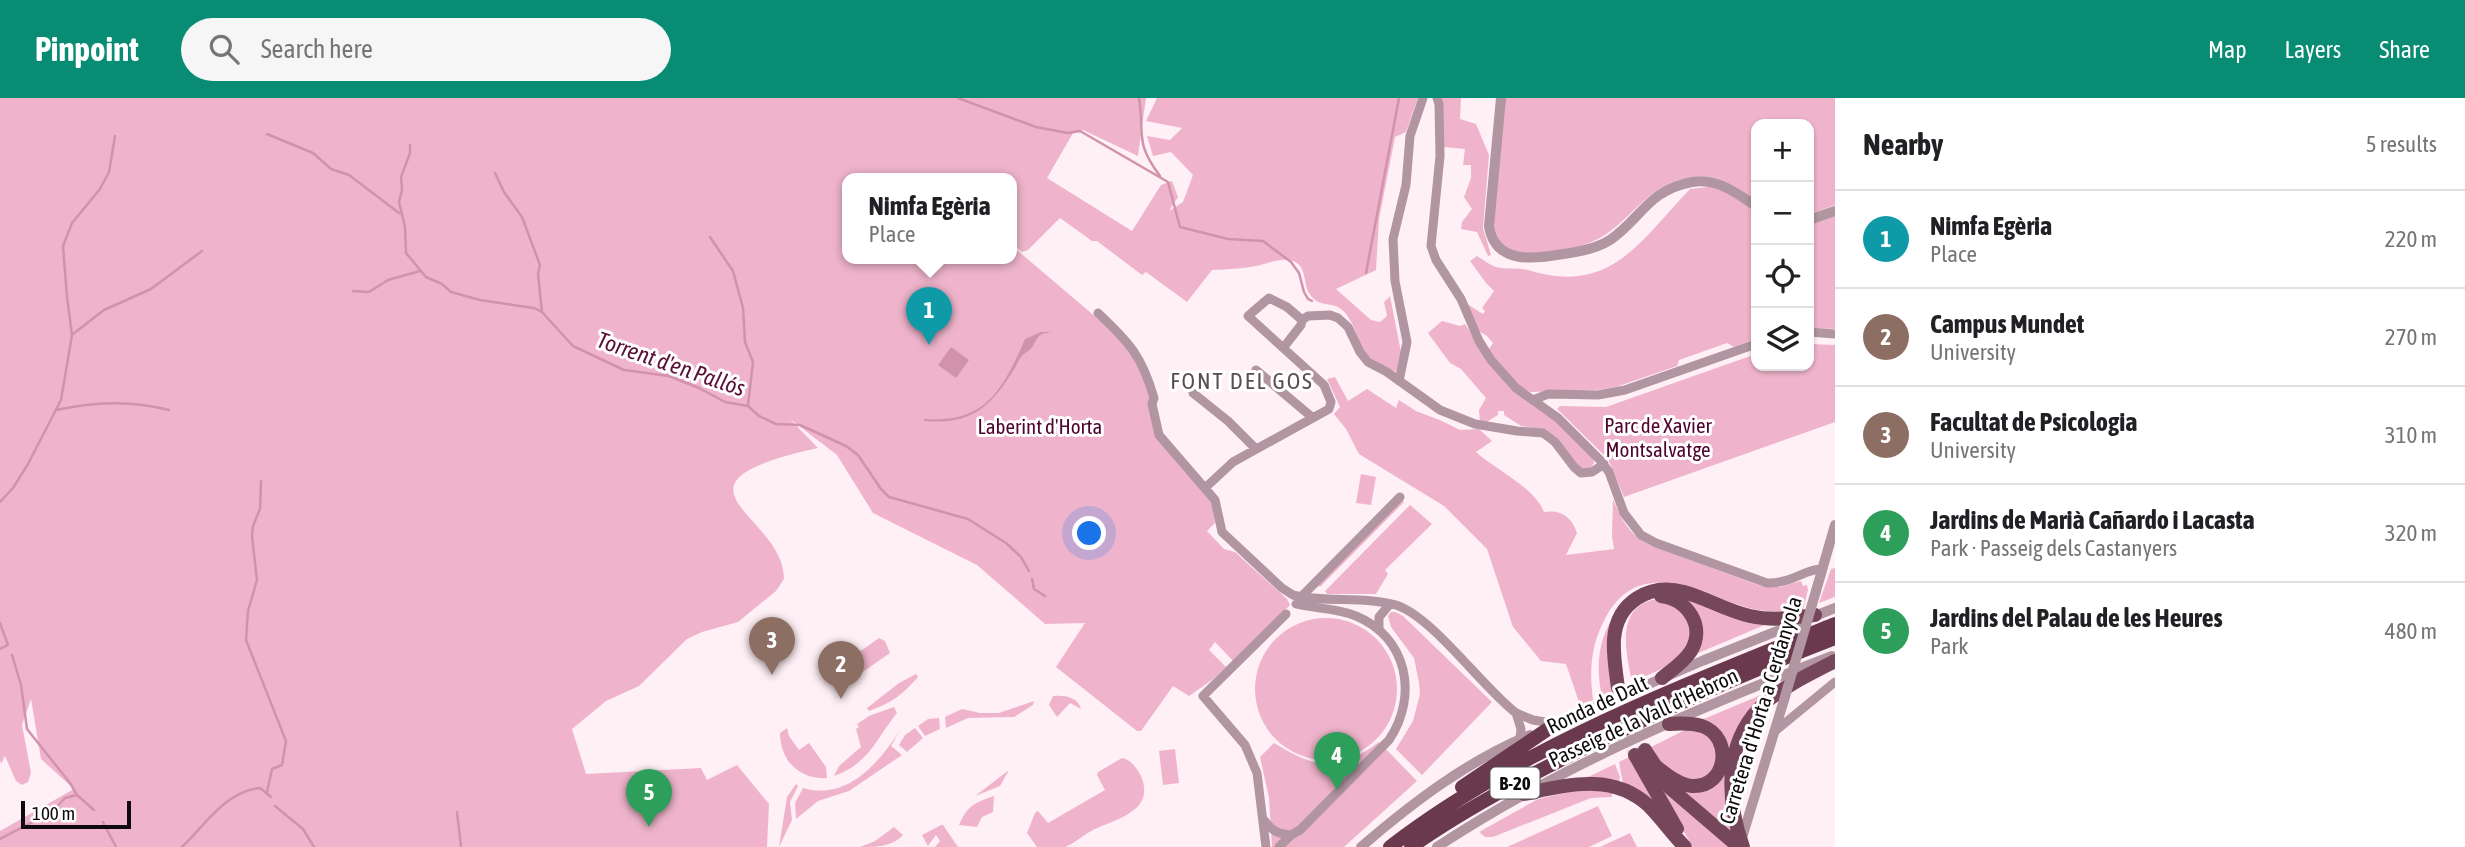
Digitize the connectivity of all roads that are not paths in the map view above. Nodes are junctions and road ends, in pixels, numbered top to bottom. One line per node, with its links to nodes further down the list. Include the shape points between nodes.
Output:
1 (1423, 98): 14 (street, via 1409,136 1406,185 1392,239 1407,342)
2 (1437, 98): 17 (street, via 1440,156 1431,246 1479,341 1516,388)
3 (1501, 98): 4 (street, via 1489,226 1497,247 1512,256 1542,258 1595,247 1616,235 1655,198 1691,182 1722,185)
4 (1751, 203)
5 (1835, 211): 6 (street)
6 (1814, 218)
7 (1098, 313): 22 (street, via 1138,355 1154,398 1159,435)
8 (1302, 320): 12 (street); 12 (street, via 1269,298 1248,316); 14 (street, via 1308,316 1338,318 1366,360)
9 (1814, 332): 10 (street)
10 (1835, 334)
11 (1751, 346): 16 (street, via 1625,390)
12 (1284, 347): 19 (street, via 1324,385 1331,402 1329,410)
13 (1256, 370): 19 (street)
14 (1399, 381): 21 (street, via 1461,420 1543,433 1581,473)
15 (1193, 393): 20 (street)
16 (1572, 395): 17 (street, via 1548,394); 18 (street, via 1553,400)
17 (1533, 400): 18 (street)
18 (1545, 408): 21 (street)
19 (1313, 418): 20 (street)
20 (1256, 449): 22 (street, via 1233,462)
21 (1604, 464): 25 (street, via 1626,518 1651,541 1767,583 1806,573)
22 (1205, 488): 26 (street, via 1215,500 1222,532)
23 (1400, 498): 26 (street)
24 (1835, 525): 25 (street, Carretera d'Horta a Cerdanyola)
25 (1819, 580): 41 (street, Carretera d'Horta a Cerdanyola, bridge)
26 (1299, 601): 27 (street); 32 (street, via 1343,611)
27 (1390, 604): 32 (street, via 1380,617); 38 (street, via 1423,621)
28 (1835, 608): 30 (street, Passeig de la Vall d'Hebron)
29 (1286, 614): 45 (street, via 1203,696 1245,745 1257,773)
30 (1815, 615): 36 (street, Passeig de la Vall d'Hebron); 36 (main road, via 1765,618 1681,592 1661,589 1645,593 1628,605 1615,630 1615,663 1623,686 1625,624 1637,605 1658,596 1672,598 1684,606 1696,632 1687,656)
31 (1835, 624): 47 (highway, Ronda de Dalt / B-20, via 1553,747 1473,790)
32 (1379, 628): 46 (street, via 1403,665 1406,694 1401,717 1389,740)
33 (1835, 638): 52 (highway, Ronda de Dalt / B-20, via 1575,752 1485,800)
34 (1835, 655): 39 (street, Passeig de la Vall d'Hebron)
35 (1835, 661): 48 (main road, via 1774,695 1742,733 1730,784)
36 (1662, 678): 40 (street, Passeig de la Vall d'Hebron)
37 (1835, 682): 41 (street)
38 (1514, 711): 40 (street); 42 (street)
39 (1669, 724): 43 (main road, via 1702,726 1714,734 1722,749 1721,766 1707,782 1692,786); 44 (street, Passeig de la Vall d'Hebron)
40 (1555, 726): 42 (street, Passeig de la Vall d'Hebron); 47 (highway, via 1442,801)
41 (1774, 732): 48 (street, Carretera d'Horta a Cerdanyola)
42 (1520, 740): 51 (street, Passeig de la Vall d'Hebron, via 1469,766)
43 (1654, 765): 48 (main road, via 1676,794); 54 (main road, via 1640,752)
44 (1524, 794): 53 (street, Passeig de la Vall d'Hebron); 54 (main road, via 1583,783 1618,788 1648,806)
45 (1264, 819): 46 (street, via 1270,829); 49 (street)
46 (1291, 835): 50 (street)
47 (1392, 845)
48 (1740, 846)
49 (1266, 847)
50 (1279, 847)
51 (1361, 847)
52 (1412, 847)
53 (1437, 847)
54 (1686, 847)

